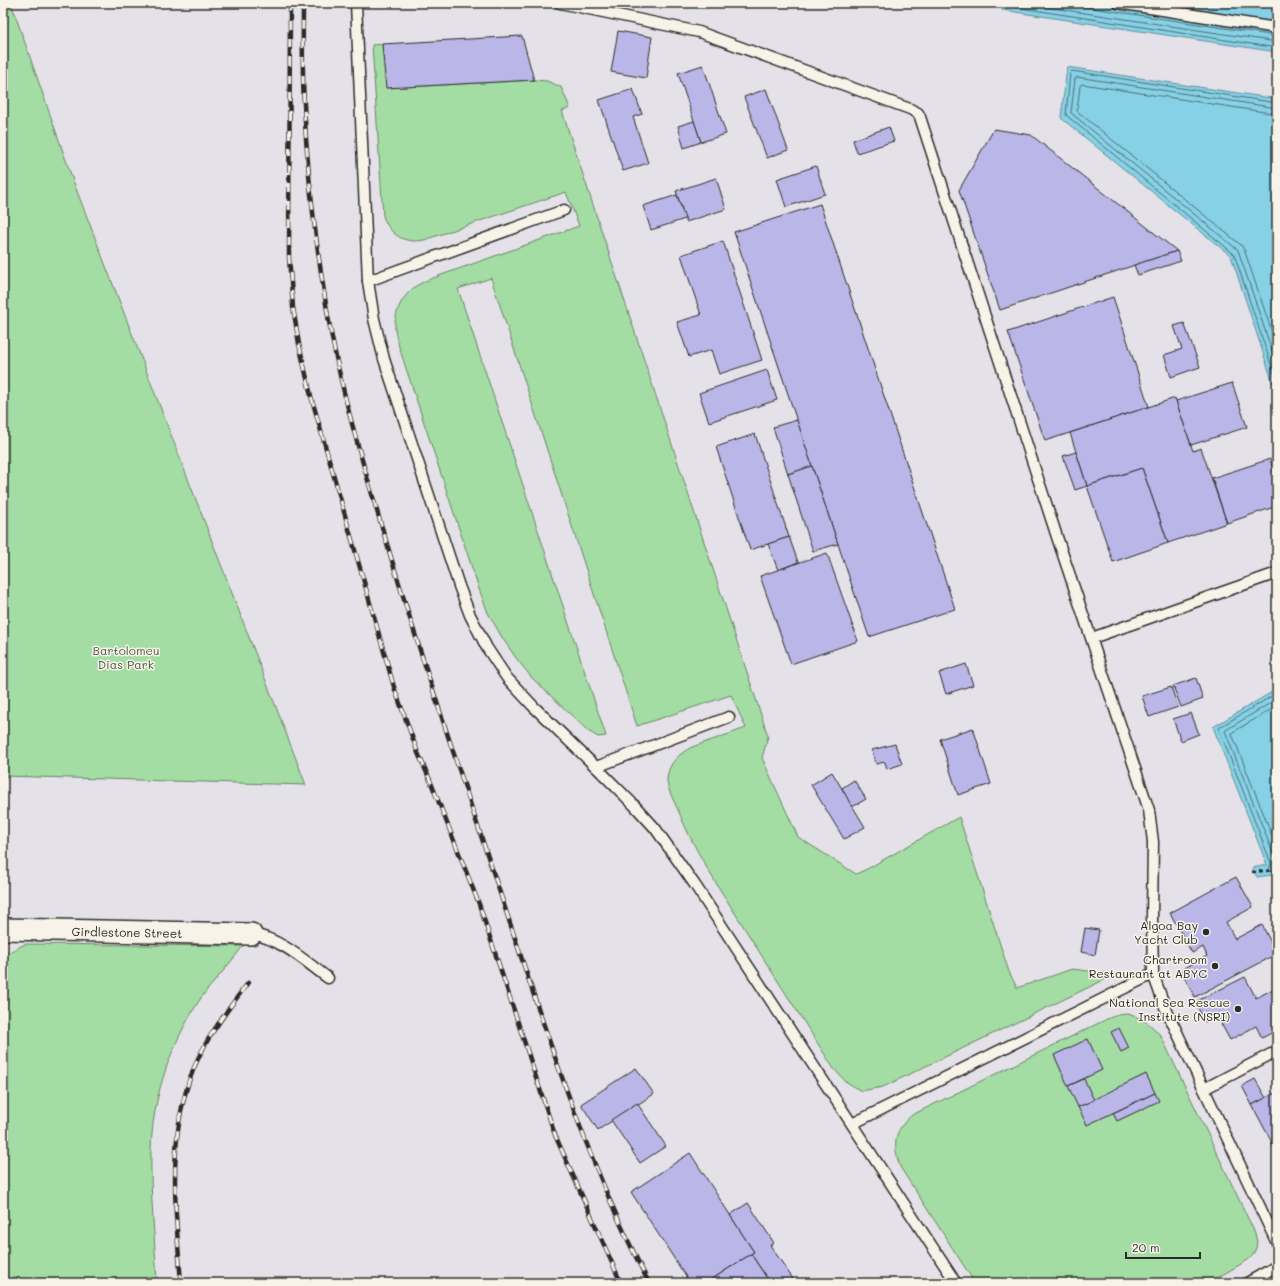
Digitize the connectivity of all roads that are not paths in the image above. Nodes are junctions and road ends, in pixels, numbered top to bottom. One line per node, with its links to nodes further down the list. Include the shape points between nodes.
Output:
1 (356, 3): 6 (lane)
2 (560, 3): 8 (lane, via 699,32 918,113)
3 (1118, 3): 4 (lane)
4 (1277, 28)
5 (564, 210): 6 (lane)
6 (368, 281): 10 (lane, via 384,359 470,615 487,648 507,678)
7 (1277, 573): 8 (lane)
8 (1092, 638): 13 (lane, via 1149,810 1153,842)
9 (729, 717): 10 (lane)
10 (596, 766): 17 (lane, via 655,828)
11 (3, 929): 12 (street, Girdlestone Street)
12 (251, 934): 14 (lane, via 269,939 287,949)
13 (1153, 974): 16 (lane, via 1165,1007); 17 (lane)
14 (328, 978)
15 (1271, 1054): 16 (lane)
16 (1204, 1089): 18 (lane)
17 (852, 1124): 20 (lane)
18 (1277, 1243)
19 (1277, 1266): 21 (lane)
20 (956, 1283)
21 (1247, 1283)

